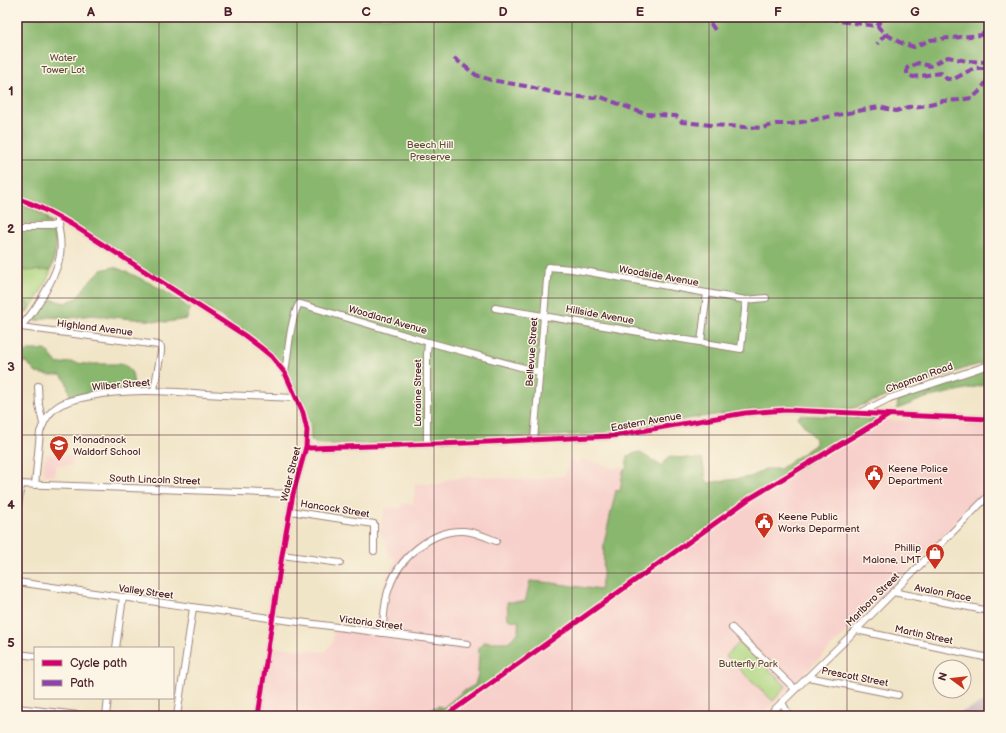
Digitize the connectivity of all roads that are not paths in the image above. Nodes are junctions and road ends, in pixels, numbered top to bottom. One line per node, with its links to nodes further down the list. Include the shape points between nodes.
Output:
1 (17, 199): 2 (street, Water Street)
2 (56, 216): 3 (street); 16 (street, Water Street, via 244,335 271,356)
3 (58, 224): 4 (street); 11 (street, via 58,264 38,303)
4 (17, 226)
5 (548, 267): 6 (street, Woodside Avenue, via 572,269); 10 (street, Bellevue Street)
6 (707, 294): 8 (street, Woodside Avenue); 13 (street)
7 (766, 298): 8 (street, Woodside Avenue)
8 (746, 300): 13 (street, Hillside Avenue, via 741,349)
9 (496, 308): 10 (street, Hillside Avenue)
10 (544, 315): 13 (street, Hillside Avenue); 15 (street, Bellevue Street)
11 (19, 328): 18 (street, Highland Avenue, via 158,345 161,347 161,353)
12 (428, 342): 15 (street, Woodland Avenue); 16 (street, Woodland Avenue, via 299,304); 24 (street, Lorraine Street)
13 (701, 342)
14 (989, 364): 20 (street, Chapman Road, via 890,398)
15 (539, 372): 23 (street, Bellevue Street)
16 (285, 373): 19 (street, Water Street)
17 (38, 386): 22 (street)
18 (154, 390): 19 (street, Wilber Street); 22 (street, Wilber Street, via 113,393 74,400 57,406)
19 (296, 398): 25 (street, Water Street, via 306,421)
20 (858, 414): 21 (street, Eastern Avenue); 23 (street, Eastern Avenue, via 771,411 683,423 627,435)
21 (989, 419)
22 (43, 424): 27 (street, Wilber Street)
23 (534, 440): 24 (street, Eastern Avenue)
24 (427, 444): 25 (street, Eastern Avenue)
25 (306, 447): 28 (street, Water Street)
26 (19, 484): 27 (street, South Lincoln Street); 31 (street)
27 (35, 485): 28 (street, South Lincoln Street)
28 (293, 494): 30 (street, Water Street)
29 (989, 495): 37 (street, Marlboro Street)
30 (290, 511): 33 (street, Hancock Street, via 374,524); 34 (street, Water Street)
31 (17, 513)
32 (496, 541): 44 (street, via 473,532 455,531 432,538 419,547 406,559 388,589)
33 (374, 551)
34 (282, 556): 35 (street); 41 (street, Water Street)
35 (340, 563)
36 (17, 582): 38 (street, Valley Street)
37 (893, 592): 40 (street, Avalon Place); 43 (street, Marlboro Street)
38 (123, 597): 39 (street, Valley Street); 46 (street)
39 (193, 608): 41 (street, Valley Street); 58 (street)
40 (989, 611)
41 (272, 619): 44 (street, Victoria Street); 59 (street, Water Street)
42 (732, 628): 51 (street)
43 (856, 630): 49 (street, Martin Street); 50 (street, Marlboro Street)
44 (382, 633): 45 (street, Victoria Street)
45 (468, 644)
46 (116, 647)
47 (17, 654): 48 (street)
48 (34, 656)
49 (989, 658)
50 (808, 677): 51 (street, Marlboro Street); 52 (street, Prescott Street)
51 (795, 689): 54 (street, Marlboro Street)
52 (898, 695)
53 (108, 699): 57 (street)
54 (782, 702): 60 (street, Marlboro Street); 61 (street)
55 (17, 708): 56 (street)
56 (87, 716)
57 (106, 716)
58 (178, 716)
59 (258, 716)
60 (768, 716)
61 (789, 716)

